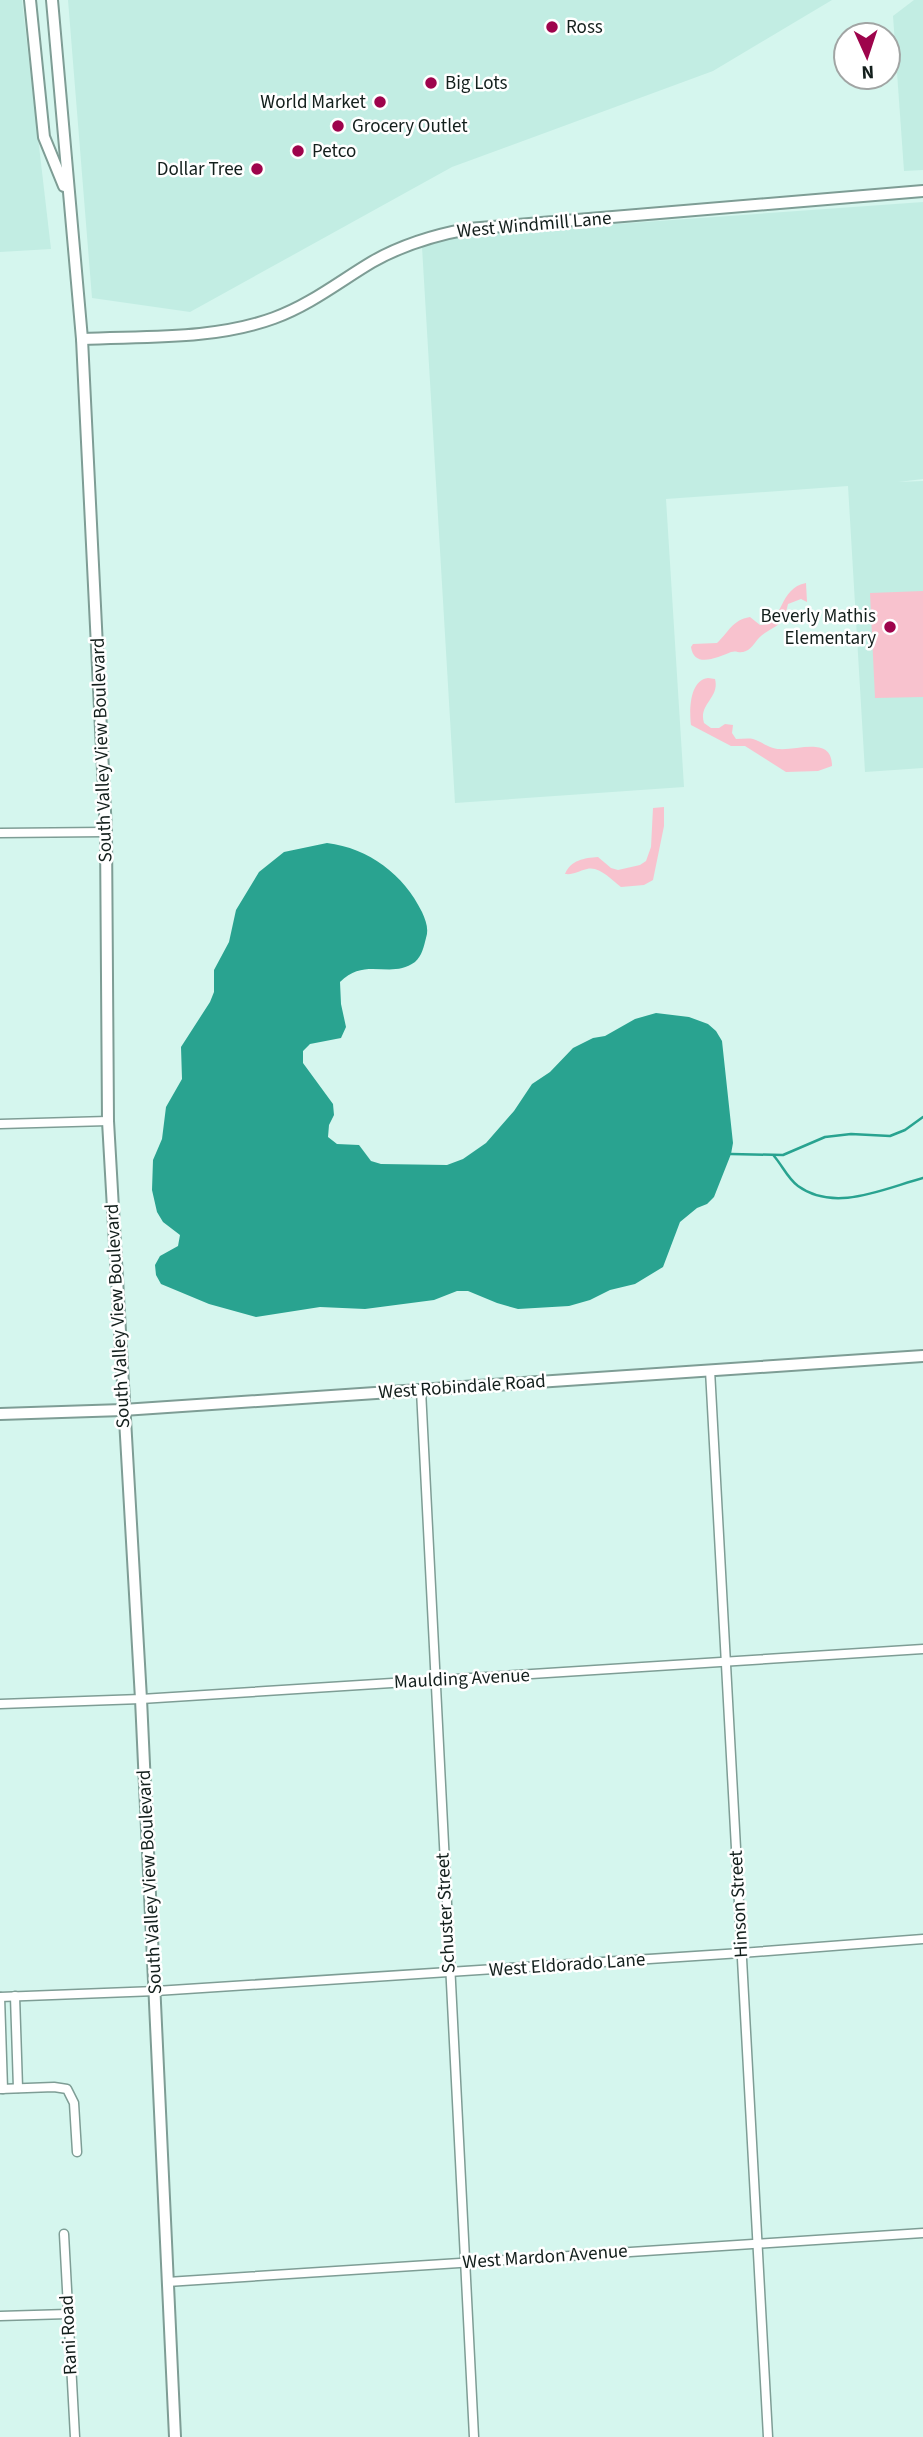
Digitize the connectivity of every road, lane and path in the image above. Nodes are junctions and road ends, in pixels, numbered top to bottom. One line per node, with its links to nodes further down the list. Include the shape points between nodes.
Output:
1 (30, 0): 4 (main road, South Valley View Boulevard, via 44,137)
2 (52, 0): 4 (main road, South Valley View Boulevard)
3 (923, 191): 5 (main road, West Windmill Lane, via 468,229 415,242 299,307 247,327)
4 (68, 195): 5 (main road, South Valley View Boulevard)
5 (82, 339): 6 (main road, South Valley View Boulevard)
6 (106, 832): 7 (street); 8 (main road, South Valley View Boulevard)
7 (0, 833)
8 (108, 1121): 9 (street); 13 (main road, South Valley View Boulevard)
9 (0, 1124)
10 (923, 1356): 11 (main road, West Robindale Road)
11 (710, 1370): 12 (main road, West Robindale Road); 16 (street, Hinson Street)
12 (421, 1390): 13 (main road, West Robindale Road); 17 (street, Schuster Street)
13 (123, 1410): 14 (main road, West Robindale Road); 18 (main road, South Valley View Boulevard)
14 (0, 1414)
15 (923, 1649): 16 (street, Maulding Avenue)
16 (726, 1662): 17 (street, Maulding Avenue); 21 (street, Hinson Street)
17 (436, 1680): 18 (street, Maulding Avenue); 22 (street, Schuster Street)
18 (141, 1699): 19 (street, Maulding Avenue); 23 (main road, South Valley View Boulevard)
19 (0, 1704)
20 (923, 1939): 21 (street, West Eldorado Lane)
21 (741, 1953): 22 (street, West Eldorado Lane); 31 (street, Hinson Street)
22 (449, 1972): 23 (street, West Eldorado Lane); 32 (street, Schuster Street)
23 (156, 1991): 24 (street, West Eldorado Lane); 33 (main road, South Valley View Boulevard)
24 (15, 1996): 25 (street, West Eldorado Lane); 26 (street)
25 (0, 1997): 27 (street)
26 (18, 2088): 27 (street); 28 (street, via 67,2089 74,2103)
27 (2, 2089)
28 (77, 2152)
29 (923, 2233): 31 (street, West Mardon Avenue)
30 (64, 2234): 34 (street, Rani Road)
31 (757, 2244): 32 (street, West Mardon Avenue); 39 (street, Hinson Street)
32 (464, 2263): 33 (street, West Mardon Avenue); 38 (street, Schuster Street)
33 (167, 2282): 37 (main road, South Valley View Boulevard)
34 (68, 2314): 35 (street); 36 (street, Rani Road)
35 (0, 2316)
36 (75, 2437)
37 (175, 2437)
38 (474, 2437)
39 (768, 2437)

